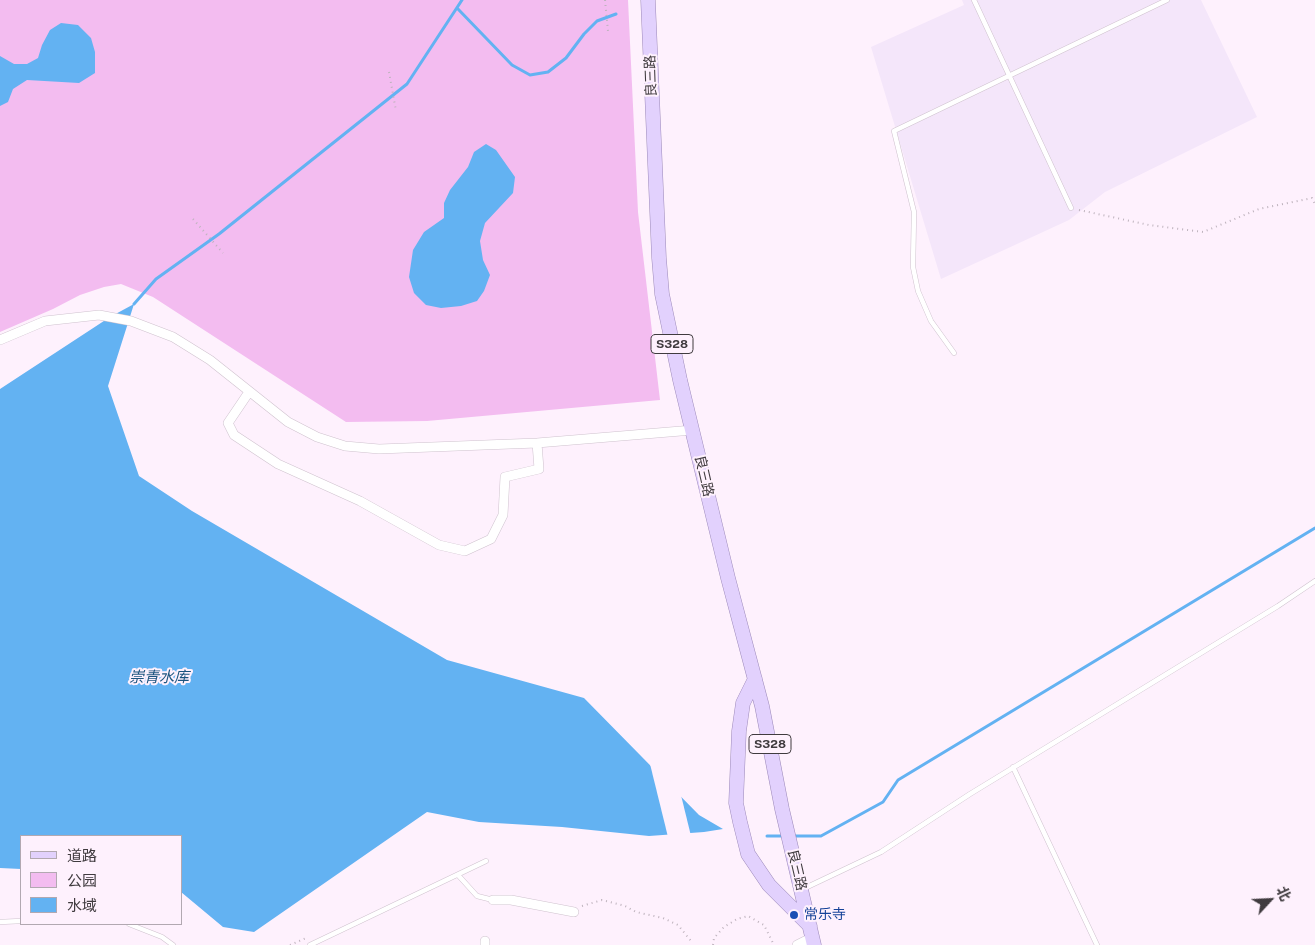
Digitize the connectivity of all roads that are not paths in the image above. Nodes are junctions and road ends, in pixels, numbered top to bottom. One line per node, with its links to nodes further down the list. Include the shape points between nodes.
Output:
1 (648, 0): 9 (main road, 良三路 / S328, via 662,294)
2 (974, 0): 4 (lane)
3 (1167, 0): 4 (lane)
4 (1009, 76): 5 (lane); 7 (lane, via 894,131 914,212 913,267 918,291 931,321)
5 (1071, 208)
6 (0, 340): 8 (street, via 45,321 98,315 131,321 173,337 210,360)
7 (954, 353)
8 (249, 392): 10 (street, via 288,422 317,437 345,446 380,449); 10 (street, via 228,422 234,435 278,464 360,501 439,545 465,551 491,539 503,515 505,477 539,469)
9 (693, 430): 10 (street); 12 (main road, 良三路 / S328)
10 (538, 443)
11 (1315, 581): 13 (lane)
12 (755, 679): 16 (main road, 良三路 / S328); 22 (main road, via 743,702 739,731 736,803 740,822 748,854 769,885)
13 (1013, 767): 16 (lane, via 880,852); 26 (lane)
14 (486, 862): 15 (lane)
15 (458, 875): 17 (lane, via 477,896); 24 (lane)
16 (802, 890): 22 (main road, 良三路 / S328)
17 (493, 900): 18 (street, via 511,900)
18 (574, 912)
19 (20, 920): 20 (lane)
20 (0, 922)
21 (132, 925): 23 (lane, via 162,936)
22 (812, 936): 25 (street)
23 (173, 945)
24 (310, 945)
25 (797, 945)
26 (1097, 945)

